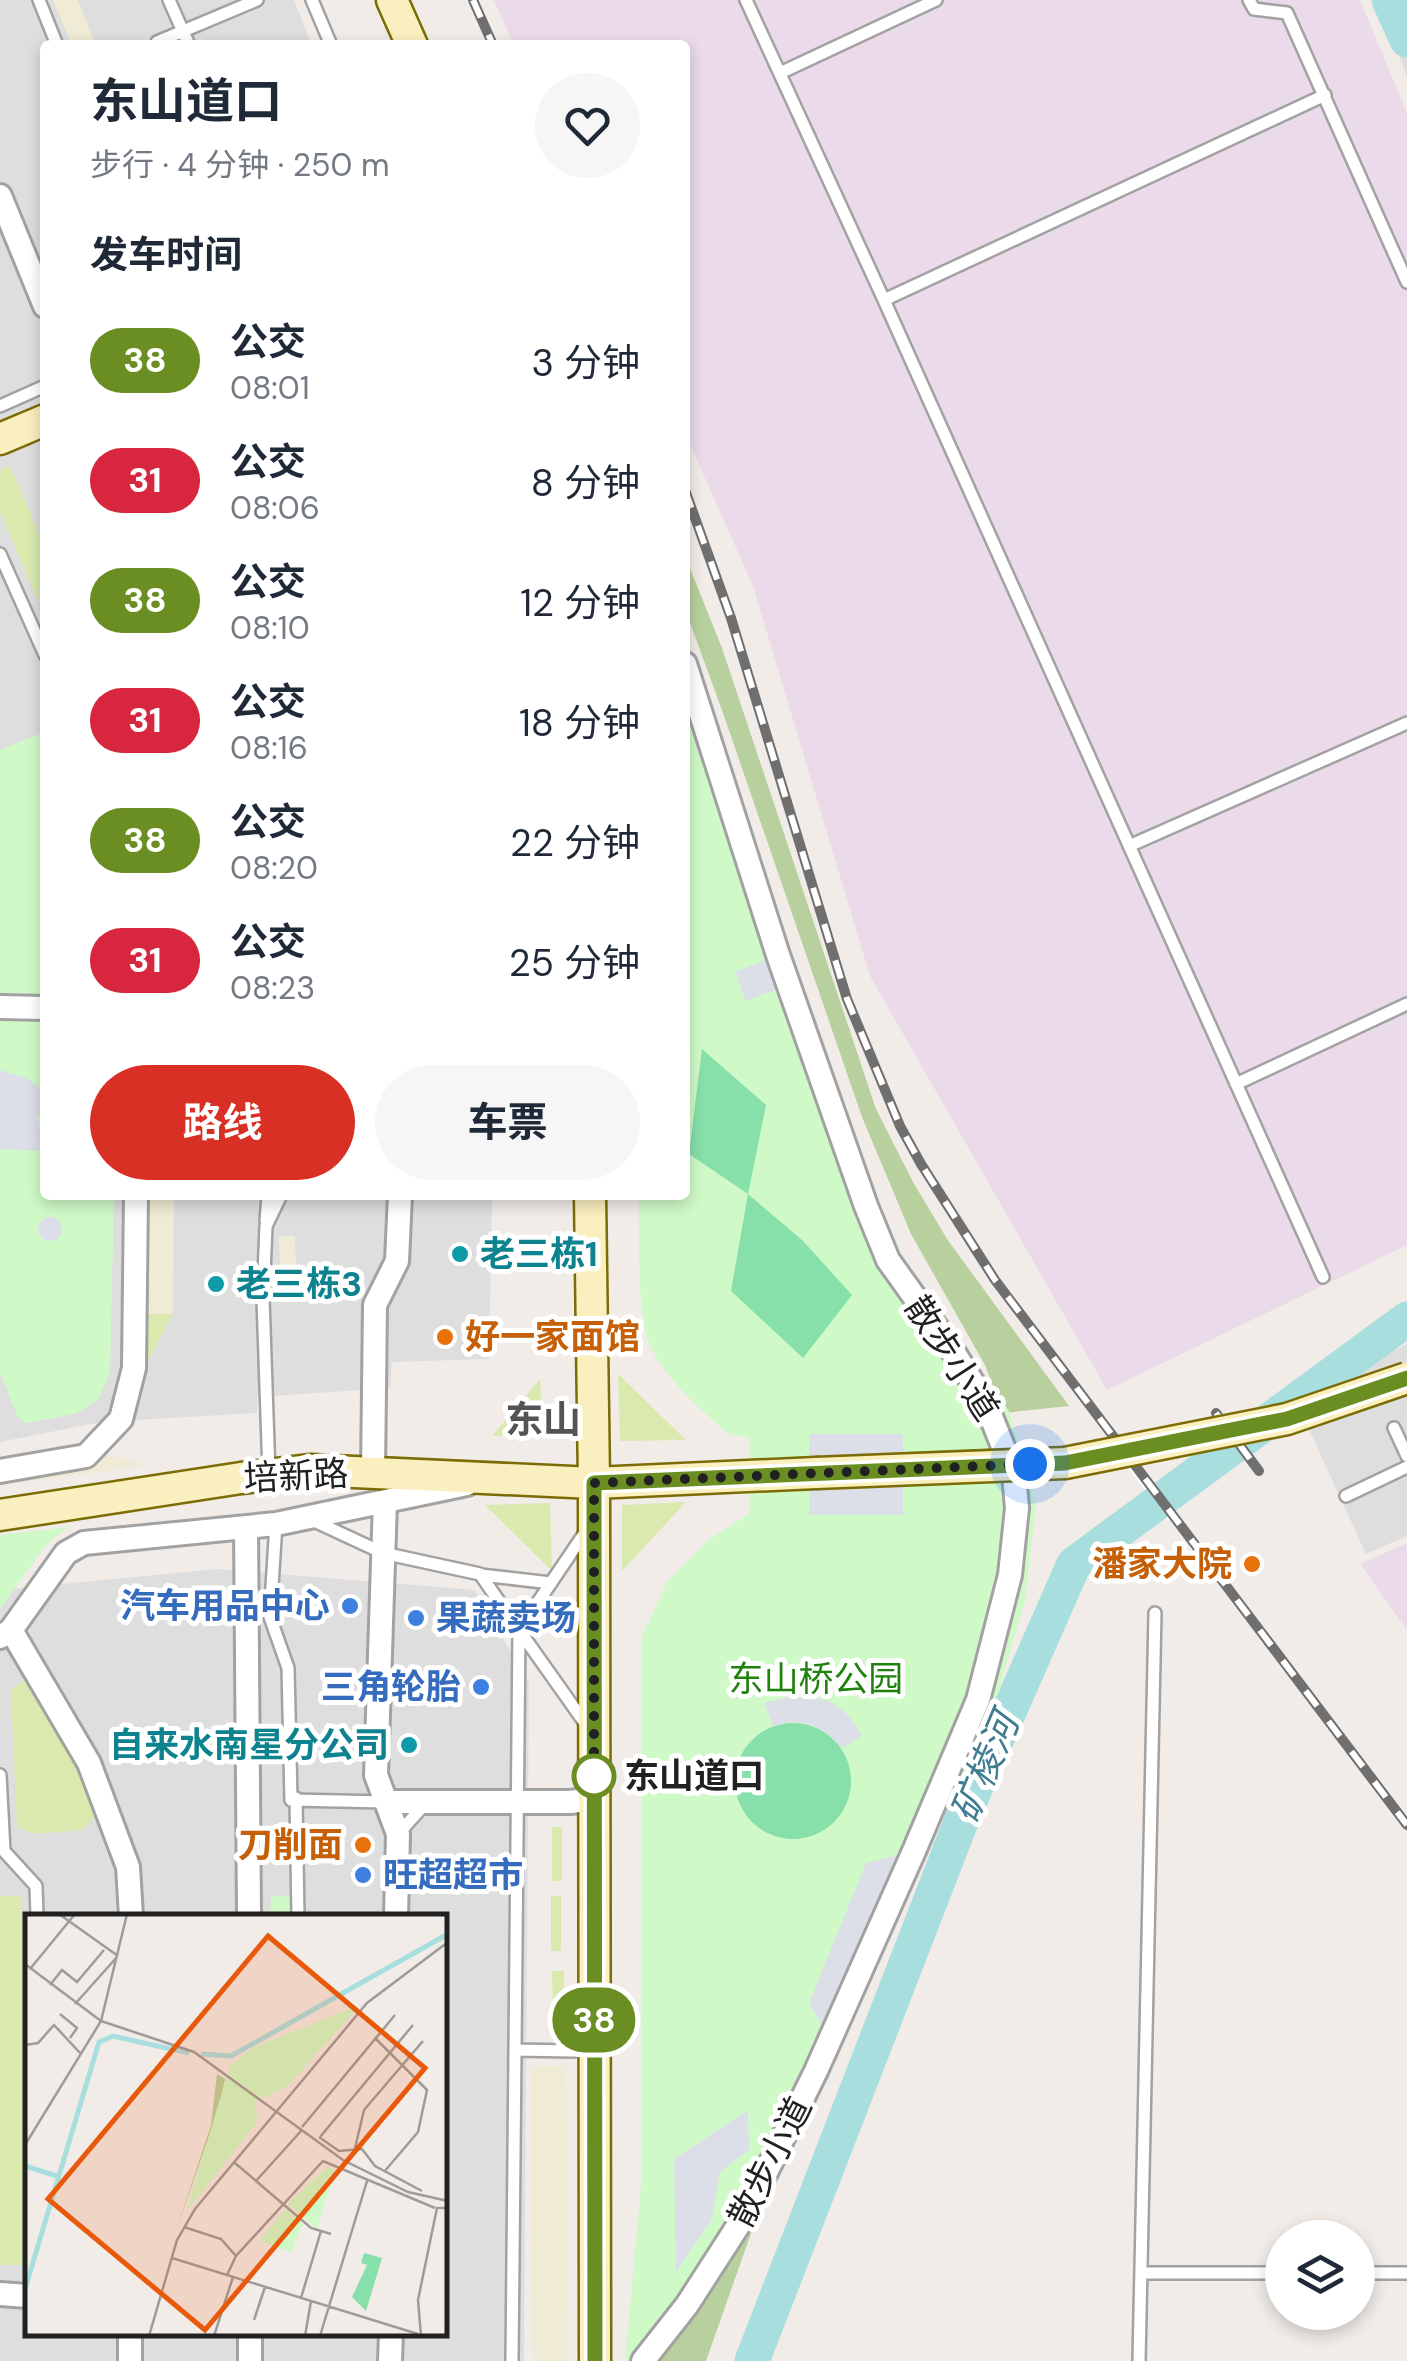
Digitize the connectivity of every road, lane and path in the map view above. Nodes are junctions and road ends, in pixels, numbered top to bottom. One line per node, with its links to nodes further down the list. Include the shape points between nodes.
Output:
1 (39, 0): 10 (lane)
2 (169, 0): 9 (lane)
3 (257, 0): 9 (lane)
4 (312, 0): 13 (lane)
5 (392, 0): 14 (main road)
6 (746, 0): 15 (lane)
7 (936, 0): 15 (lane)
8 (1249, 0): 16 (lane, via 1254,10 1287,13)
9 (182, 31): 11 (lane); 12 (lane)
10 (56, 40)
11 (162, 40)
12 (186, 40)
13 (329, 40)
14 (410, 40)
15 (780, 73): 20 (lane)
16 (1325, 95): 18 (lane); 20 (lane)
17 (0, 196): 19 (street)
18 (1407, 282)
19 (40, 294)
20 (884, 300): 29 (lane)
21 (40, 388): 22 (lane)
22 (0, 406)
23 (40, 422): 24 (main road)
24 (0, 439)
25 (0, 554): 26 (lane)
26 (40, 644)
27 (690, 680): 84 (street, 散步小道, via 866,1206 888,1260 986,1404 1014,1474 1017,1508 1010,1575 978,1700 914,1852 745,2215)
28 (1407, 724): 29 (lane)
29 (1130, 846): 33 (lane)
30 (1407, 1004): 33 (lane)
31 (0, 1007): 32 (street)
32 (40, 1008)
33 (1236, 1084): 40 (lane)
34 (136, 1200): 45 (street, via 134,1368 122,1419 86,1456)
35 (268, 1200): 39 (lane)
36 (279, 1200): 39 (lane)
37 (400, 1200): 47 (street, via 397,1261 375,1305)
38 (590, 1200): 48 (main road)
39 (266, 1226): 46 (lane)
40 (1323, 1277)
41 (1407, 1378): 48 (main road, 培新路, bridge, via 1287,1419 1065,1463)
42 (1394, 1428): 43 (lane)
43 (1407, 1456)
44 (1407, 1467): 49 (lane)
45 (0, 1471)
46 (269, 1474): 47 (main road, 培新路, via 310,1470); 50 (main road, 培新路)
47 (381, 1483): 48 (main road, 培新路); 51 (street); 55 (street)
48 (594, 1483): 52 (main road)
49 (1346, 1496)
50 (0, 1515)
51 (308, 1518): 53 (street); 55 (lane)
52 (594, 1520): 57 (lane); 61 (main road)
53 (276, 1524): 54 (street); 63 (lane, via 270,1617 288,1668 290,1779)
54 (246, 1528): 60 (street, via 84,1543 66,1553); 71 (street)
55 (383, 1552): 56 (lane); 66 (street, via 376,1775)
56 (481, 1575): 57 (lane); 59 (lane)
57 (550, 1583): 59 (lane)
58 (1155, 1613): 76 (lane)
59 (519, 1630): 61 (lane); 64 (lane)
60 (5, 1634): 70 (street, via 89,1763 128,1867)
61 (594, 1735): 65 (main road)
62 (0, 1775): 69 (lane, via 4,1851 36,1886)
63 (297, 1800): 66 (lane); 72 (lane)
64 (517, 1800): 65 (street); 67 (street); 74 (lane)
65 (594, 1800): 83 (main road)
66 (386, 1802): 67 (street); 68 (street)
67 (427, 1802): 68 (lane)
68 (398, 1834): 73 (street)
69 (37, 1914)
70 (131, 1914)
71 (250, 1914)
72 (298, 1914)
73 (396, 1914)
74 (515, 2050): 75 (lane); 82 (lane)
75 (574, 2051)
76 (1142, 2273): 77 (lane); 85 (lane)
77 (1265, 2273)
78 (1375, 2273): 79 (lane)
79 (1407, 2273)
80 (0, 2294): 81 (street)
81 (25, 2296)
82 (512, 2361)
83 (595, 2361)
84 (644, 2361)
85 (1139, 2361)

